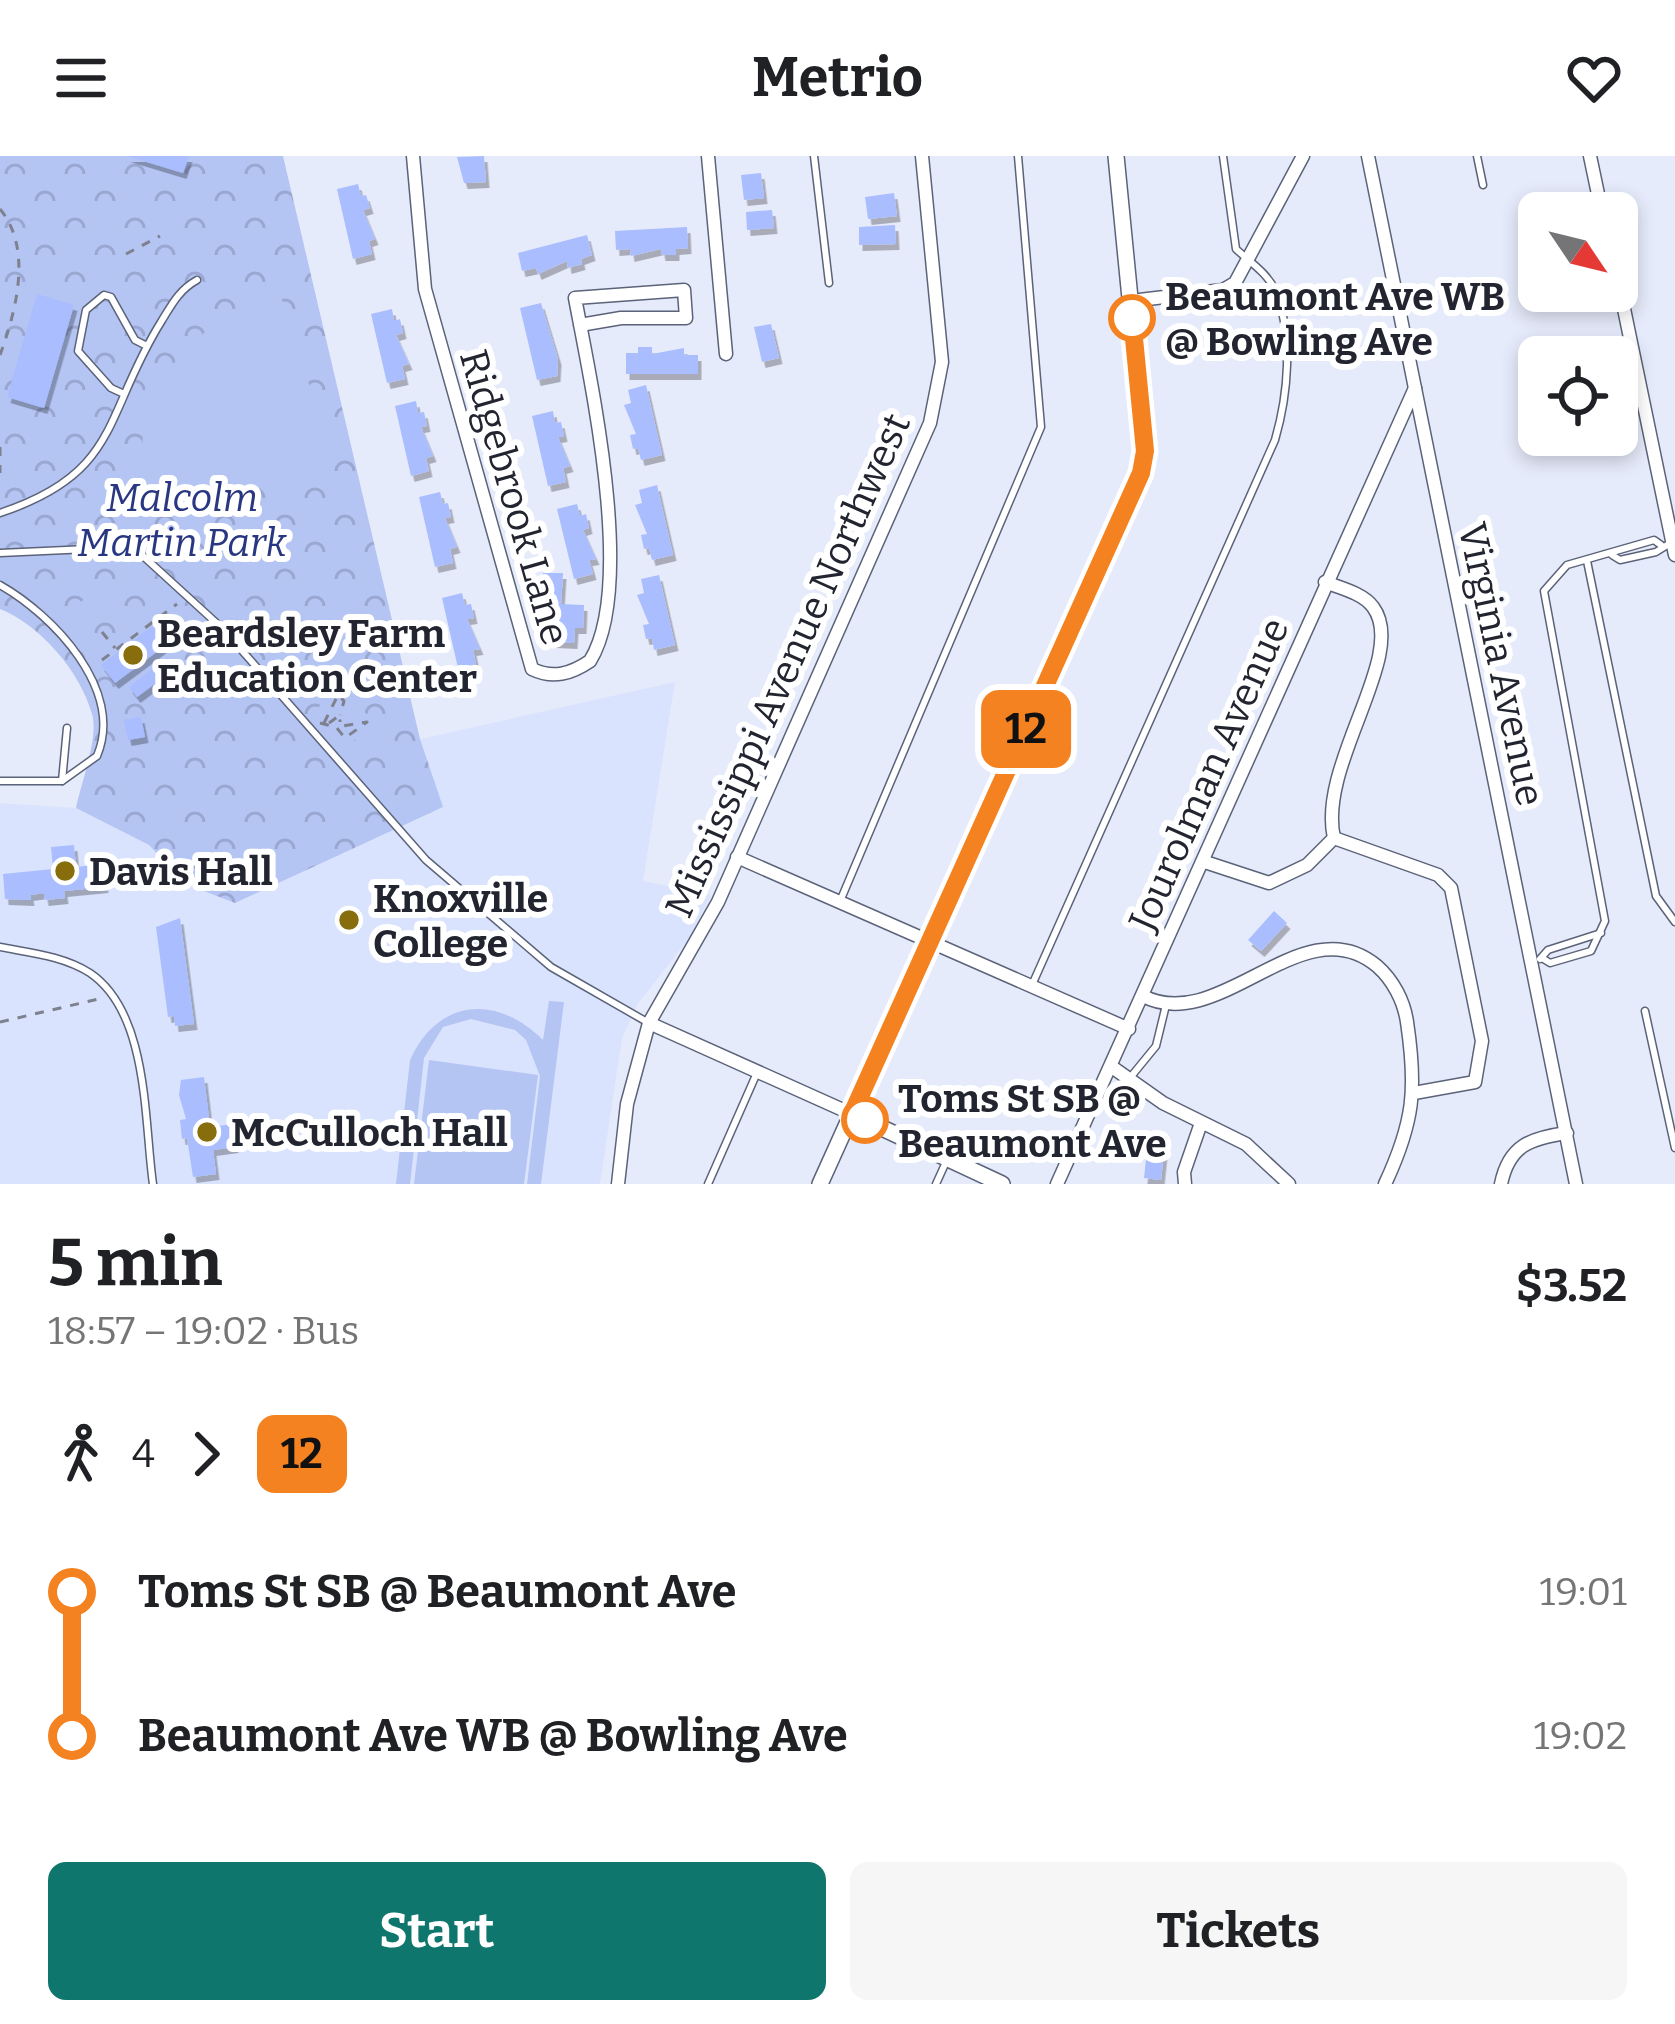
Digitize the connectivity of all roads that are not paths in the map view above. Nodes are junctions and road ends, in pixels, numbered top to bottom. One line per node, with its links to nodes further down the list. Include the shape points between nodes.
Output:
1 (412, 156): 19 (street, Ridgebrook Lane, via 425,289 532,669 544,675 590,662 602,624 611,508)
2 (708, 156): 21 (street)
3 (814, 156): 16 (lane)
4 (922, 156): 34 (street, Mississippi Avenue Northwest, via 942,362 931,423)
5 (1018, 156): 36 (lane, via 1041,427)
6 (1116, 156): 17 (street)
7 (1223, 156): 14 (lane, via 1236,249)
8 (1304, 156): 14 (street)
9 (1368, 156): 22 (street, Virginia Avenue)
10 (1477, 156): 12 (lane)
11 (1590, 156): 13 (street)
12 (1483, 185)
13 (1598, 192)
14 (1250, 262): 17 (street, via 1223,290); 42 (lane, via 1276,292 1285,407)
15 (197, 280): 20 (lane, via 182,289)
16 (829, 283)
17 (1131, 301): 39 (street, via 1144,459)
18 (1624, 312): 25 (street)
19 (580, 325): 19 (street, via 686,318 684,290 575,298)
20 (147, 346): 23 (lane); 23 (lane, via 104,295 86,310 76,342 92,369)
21 (726, 354)
22 (1414, 388): 28 (street, Jourolman Avenue); 41 (street, Virginia Avenue)
23 (124, 394): 24 (lane, via 101,449 66,484)
24 (0, 513)
25 (1669, 547): 27 (lane)
26 (0, 553): 46 (lane, via 110,548 143,556 223,629 426,860 551,967)
27 (1587, 561): 37 (lane, via 1655,896); 38 (lane, via 1568,565 1544,591 1605,902)
28 (1324, 582): 33 (street, via 1375,608 1384,646 1342,752 1328,812); 35 (street, Jourolman Avenue)
29 (0, 585): 32 (lane, via 42,614 101,702 97,756)
30 (67, 728): 32 (lane)
31 (0, 781): 32 (lane)
32 (62, 781)
33 (1334, 838): 35 (street, via 1307,865 1269,883); 51 (street, via 1438,875 1450,888 1481,1066 1475,1082)
34 (737, 857): 36 (street); 46 (street, Mississippi Avenue Northwest)
35 (1205, 862): 43 (street, Jourolman Avenue)
36 (840, 903): 39 (street)
37 (1675, 922)
38 (1601, 933): 41 (lane); 41 (lane, via 1597,946 1577,958)
39 (930, 946): 42 (street); 52 (street)
40 (0, 947): 57 (lane, via 57,958 92,975 112,997 132,1037)
41 (1537, 959): 54 (street, Virginia Avenue)
42 (1031, 988): 47 (street)
43 (1143, 996): 44 (street); 47 (street, Jourolman Avenue)
44 (1166, 1005): 50 (lane, via 1156,1046); 51 (street, via 1199,1000 1323,950 1355,950 1382,970 1405,1004)
45 (1646, 1011): 55 (lane)
46 (649, 1023): 49 (street); 58 (street, Mississippi Avenue Northwest)
47 (1129, 1029): 48 (street, Jourolman Avenue)
48 (1112, 1067): 50 (street); 63 (street, Jourolman Avenue)
49 (758, 1072): 52 (street); 59 (lane)
50 (1129, 1079): 53 (street)
51 (1414, 1093): 66 (street)
52 (852, 1114): 56 (street); 60 (street)
53 (1201, 1123): 64 (street); 65 (street, via 1246,1144)
54 (1567, 1133): 67 (street, via 1516,1148); 68 (street, Virginia Avenue)
55 (1675, 1148)
56 (947, 1158): 61 (lane); 62 (street)
57 (153, 1184)
58 (618, 1184)
59 (708, 1184)
60 (820, 1184)
61 (936, 1184)
62 (1002, 1184)
63 (1057, 1184)
64 (1185, 1184)
65 (1288, 1184)
66 (1385, 1184)
67 (1501, 1184)
68 (1576, 1184)

